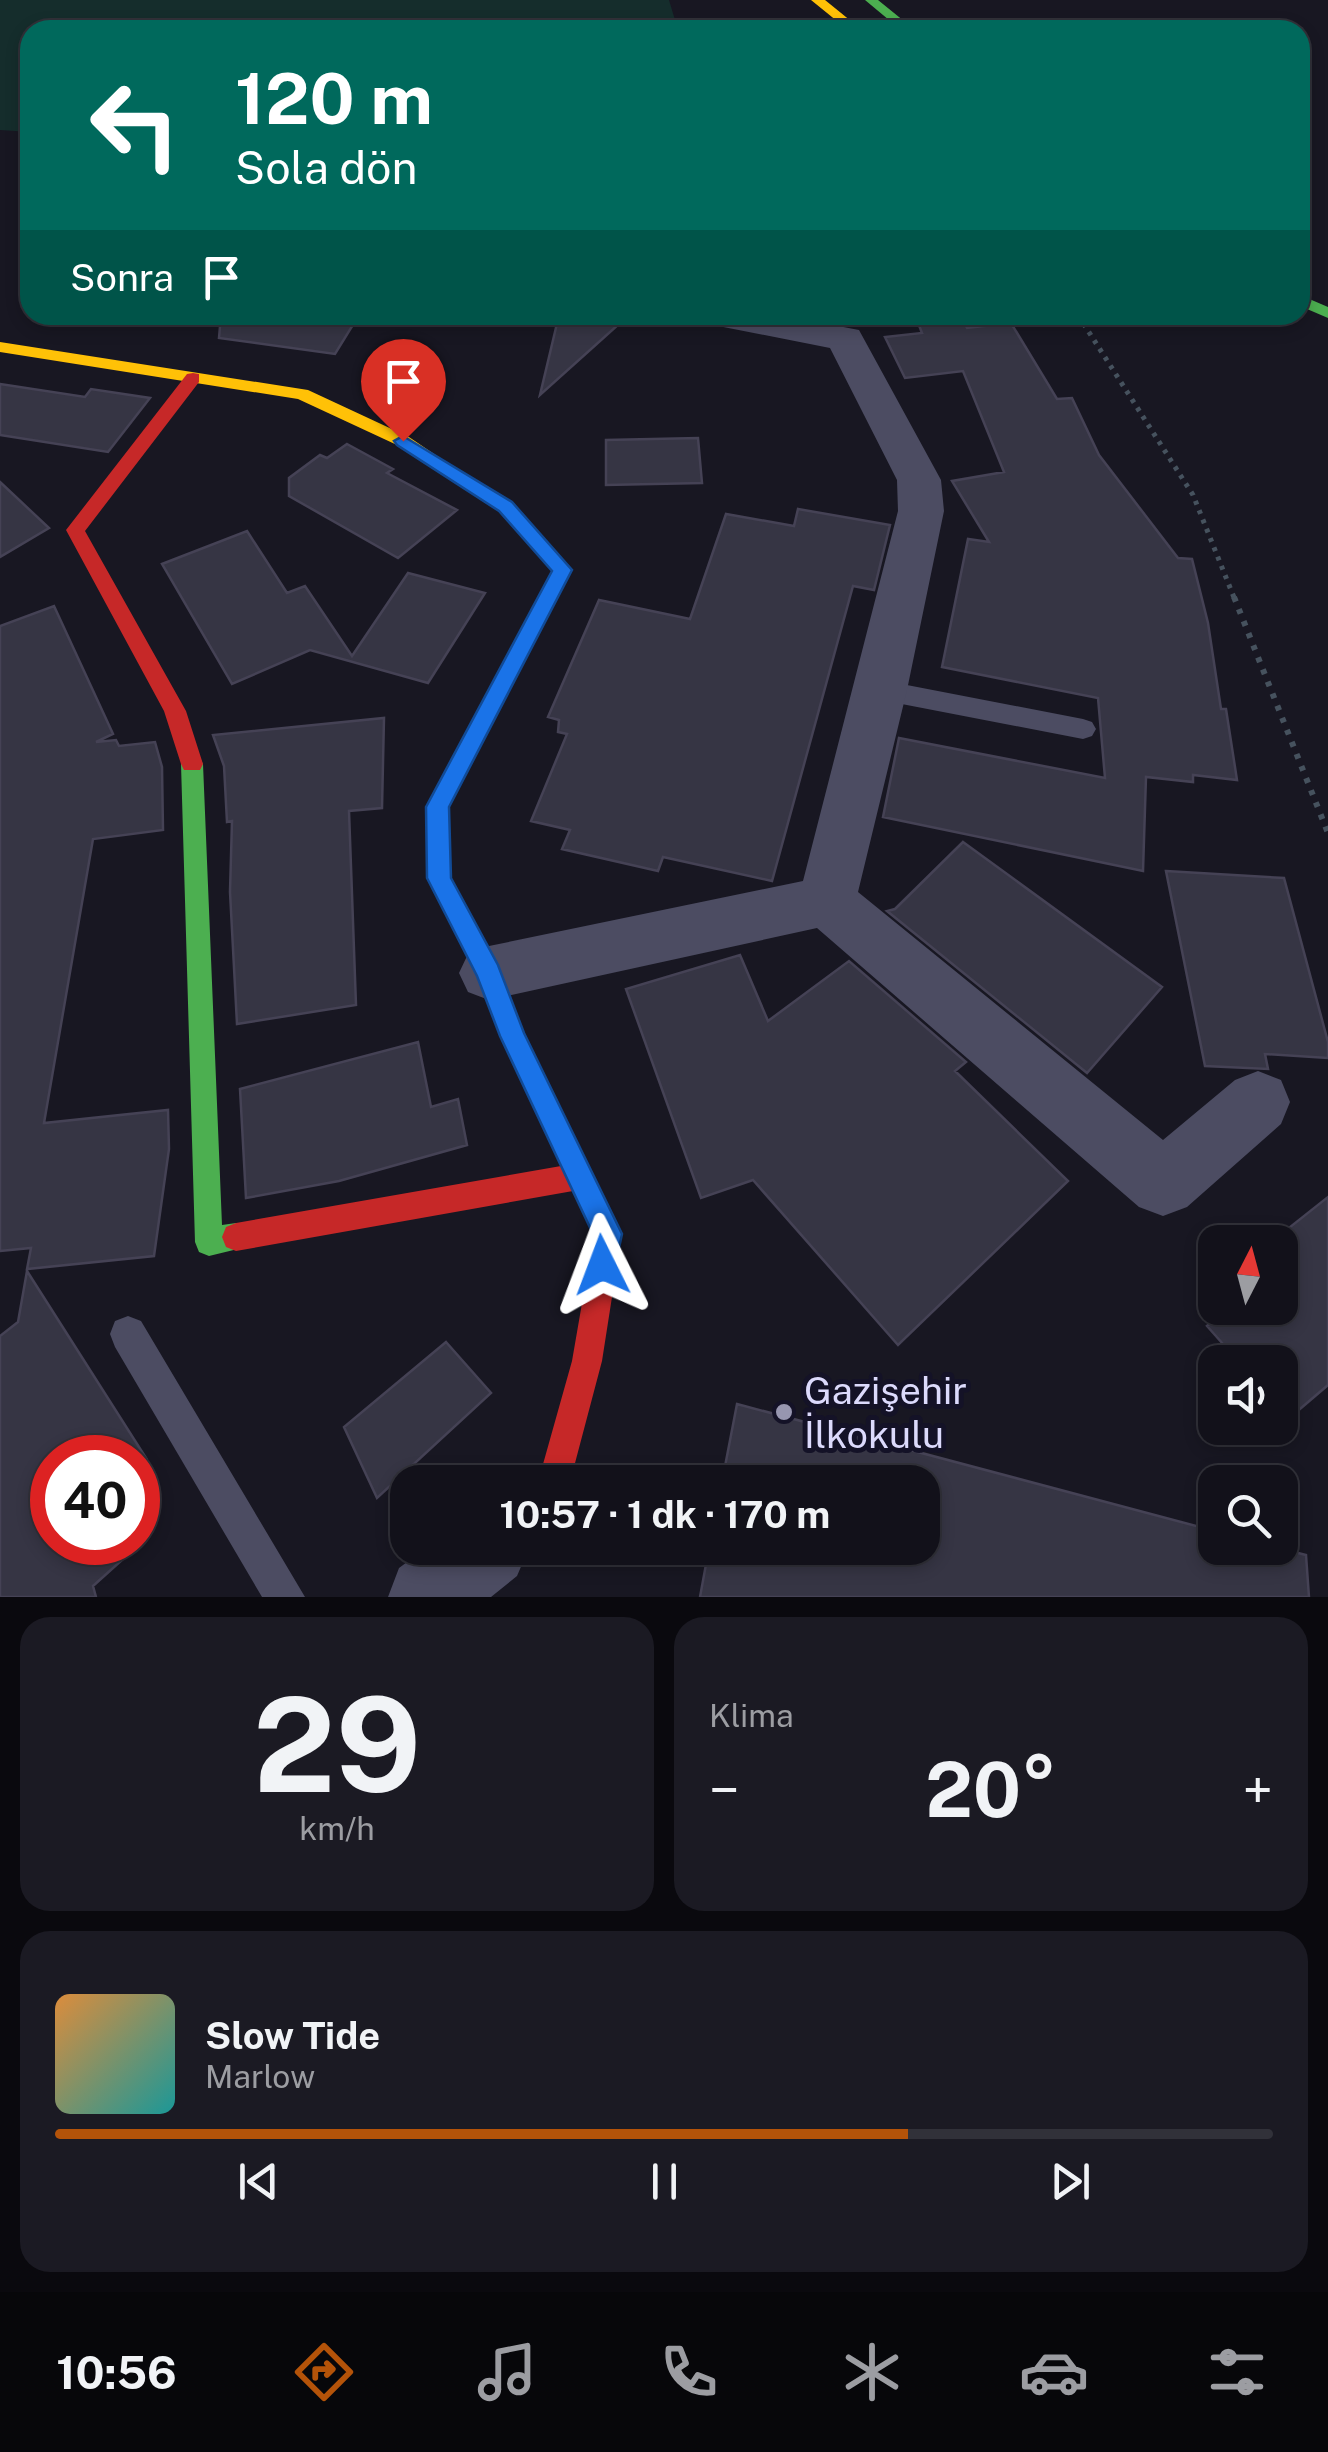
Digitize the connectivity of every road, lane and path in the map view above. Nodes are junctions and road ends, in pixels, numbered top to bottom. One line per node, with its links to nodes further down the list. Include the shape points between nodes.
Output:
1 (817, 0): 3 (street)
2 (871, 0): 4 (street)
3 (843, 20)
4 (896, 20)
5 (771, 325): 9 (street, via 845,339 919,480 921,511)
6 (1084, 325): 11 (path, via 1193,495)
7 (0, 347): 8 (street)
8 (193, 378): 13 (street, via 302,394 403,441 506,506 562,570 437,807 439,878); 15 (street, via 75,530 175,710 193,766 209,1242)
9 (881, 690): 10 (lane); 12 (street)
10 (1082, 729)
11 (1328, 833)
12 (827, 900): 13 (street); 14 (street, via 1163,1183)
13 (489, 973): 15 (street)
14 (1258, 1102)
15 (580, 1176): 17 (street, via 608,1234 587,1361)
16 (128, 1334): 19 (lane)
17 (559, 1465)
18 (468, 1565): 20 (street)
19 (285, 1597)
20 (428, 1597)

